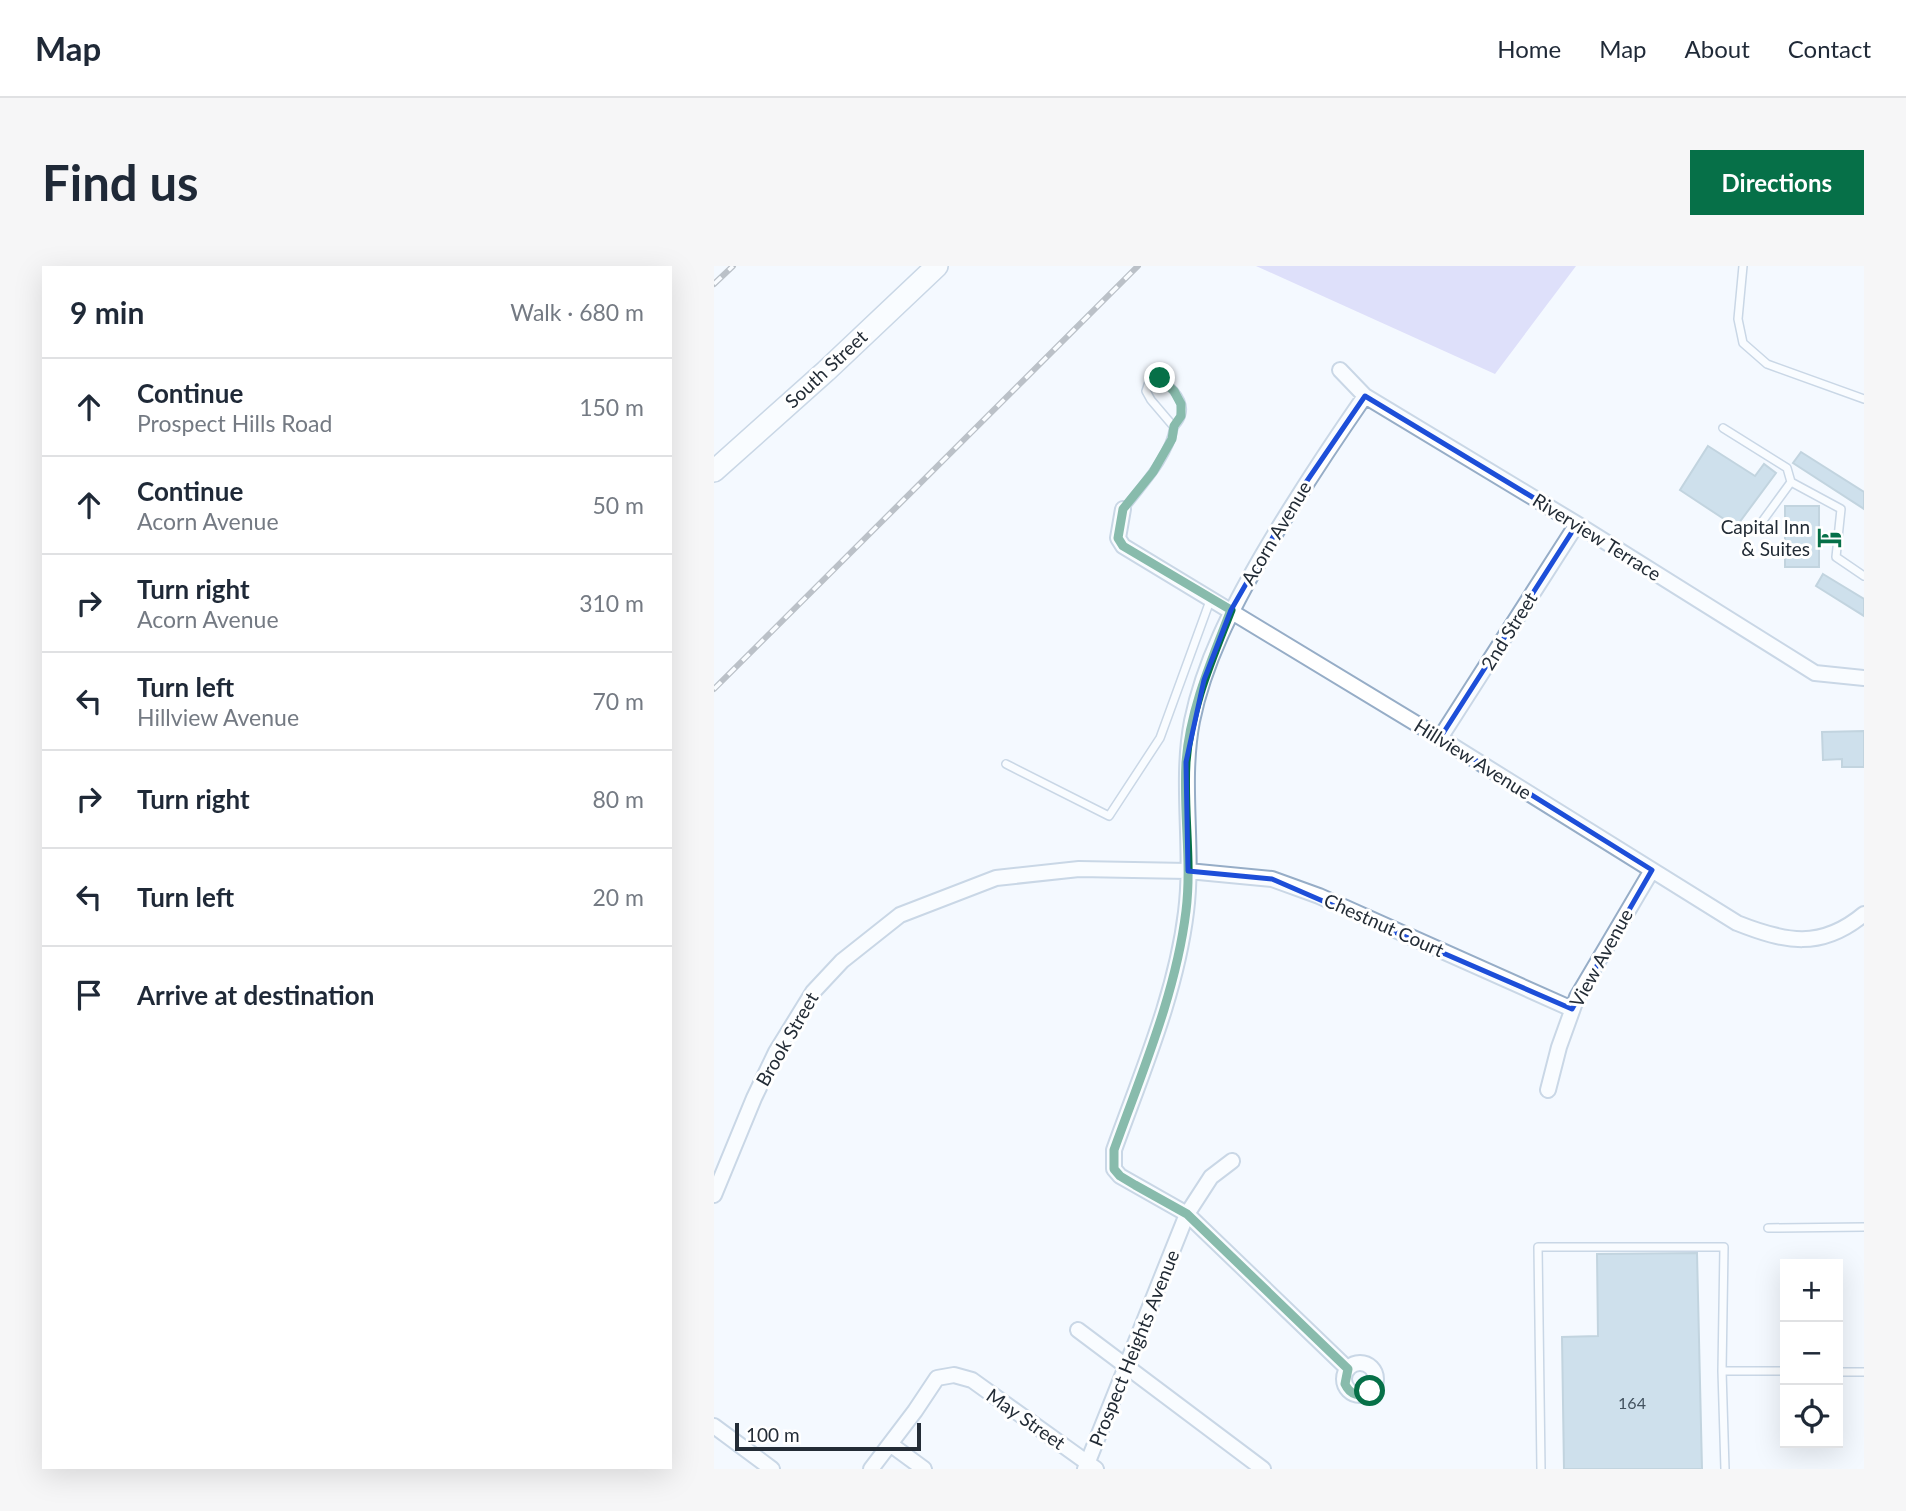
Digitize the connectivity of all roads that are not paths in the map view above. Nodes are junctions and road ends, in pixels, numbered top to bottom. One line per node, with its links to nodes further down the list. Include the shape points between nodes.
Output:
1 (937, 266): 8 (main road, South Street)
2 (1743, 266): 5 (lane, via 1738,319 1743,344 1767,364)
3 (1340, 370): 4 (street, Riverview Terrace)
4 (1365, 396): 11 (street, Riverview Terrace); 15 (street, Acorn Avenue, via 1296,497)
5 (1864, 399)
6 (1174, 426): 6 (lane, via 1146,391 1151,376 1167,384 1181,404 1181,416); 10 (lane, via 1172,439 1153,472)
7 (1723, 428): 9 (lane, via 1787,468)
8 (714, 471)
9 (1791, 482): 12 (lane); 13 (lane, via 1841,509 1836,557)
10 (1123, 509): 14 (street, Hillview Avenue, via 1120,543)
11 (1577, 524): 16 (street, Riverview Terrace, via 1815,673); 17 (street, 2nd Street)
12 (1756, 530)
13 (1864, 576)
14 (1212, 598): 15 (street, Hillview Avenue); 18 (lane, via 1160,738 1109,816)
15 (1231, 610): 17 (street, Hillview Avenue); 20 (street, Acorn Avenue, via 1204,680 1186,762)
16 (1864, 678)
17 (1440, 738): 19 (street, Hillview Avenue)
18 (1006, 764)
19 (1652, 870): 21 (street, Hillview Avenue, via 1737,923 1777,937 1819,938 1836,933); 22 (street, View Avenue)
20 (1188, 871): 22 (street, Chestnut Court, via 1272,879); 25 (street, Brook Street, via 1079,869 996,878 900,915 842,961 813,992 776,1052); 26 (street, Acorn Avenue, via 1180,950 1159,1025 1114,1150 1114,1169 1120,1176)
21 (1864, 914)
22 (1572, 1009): 23 (street, View Avenue)
23 (1548, 1090)
24 (1232, 1161): 26 (street, Prospect Heights Avenue, via 1211,1177)
25 (714, 1195)
26 (1187, 1214): 30 (street, Prospect Heights Avenue); 31 (street, Acorn Avenue)
27 (1864, 1227): 28 (lane)
28 (1768, 1228)
29 (1078, 1330): 30 (street)
30 (1127, 1367): 39 (street, Prospect Heights Avenue); 42 (street)
31 (1348, 1369)
32 (1722, 1371): 33 (lane); 43 (lane, via 1724,1247 1538,1247); 44 (lane)
33 (1780, 1371)
34 (1843, 1371): 35 (lane)
35 (1864, 1372)
36 (714, 1426): 38 (street)
37 (890, 1444): 39 (street, May Street, via 937,1378 954,1374 972,1380); 40 (street); 41 (street)
38 (766, 1467)
39 (1090, 1467)
40 (871, 1469)
41 (924, 1469)
42 (1263, 1469)
43 (1541, 1469)
44 (1726, 1469)

